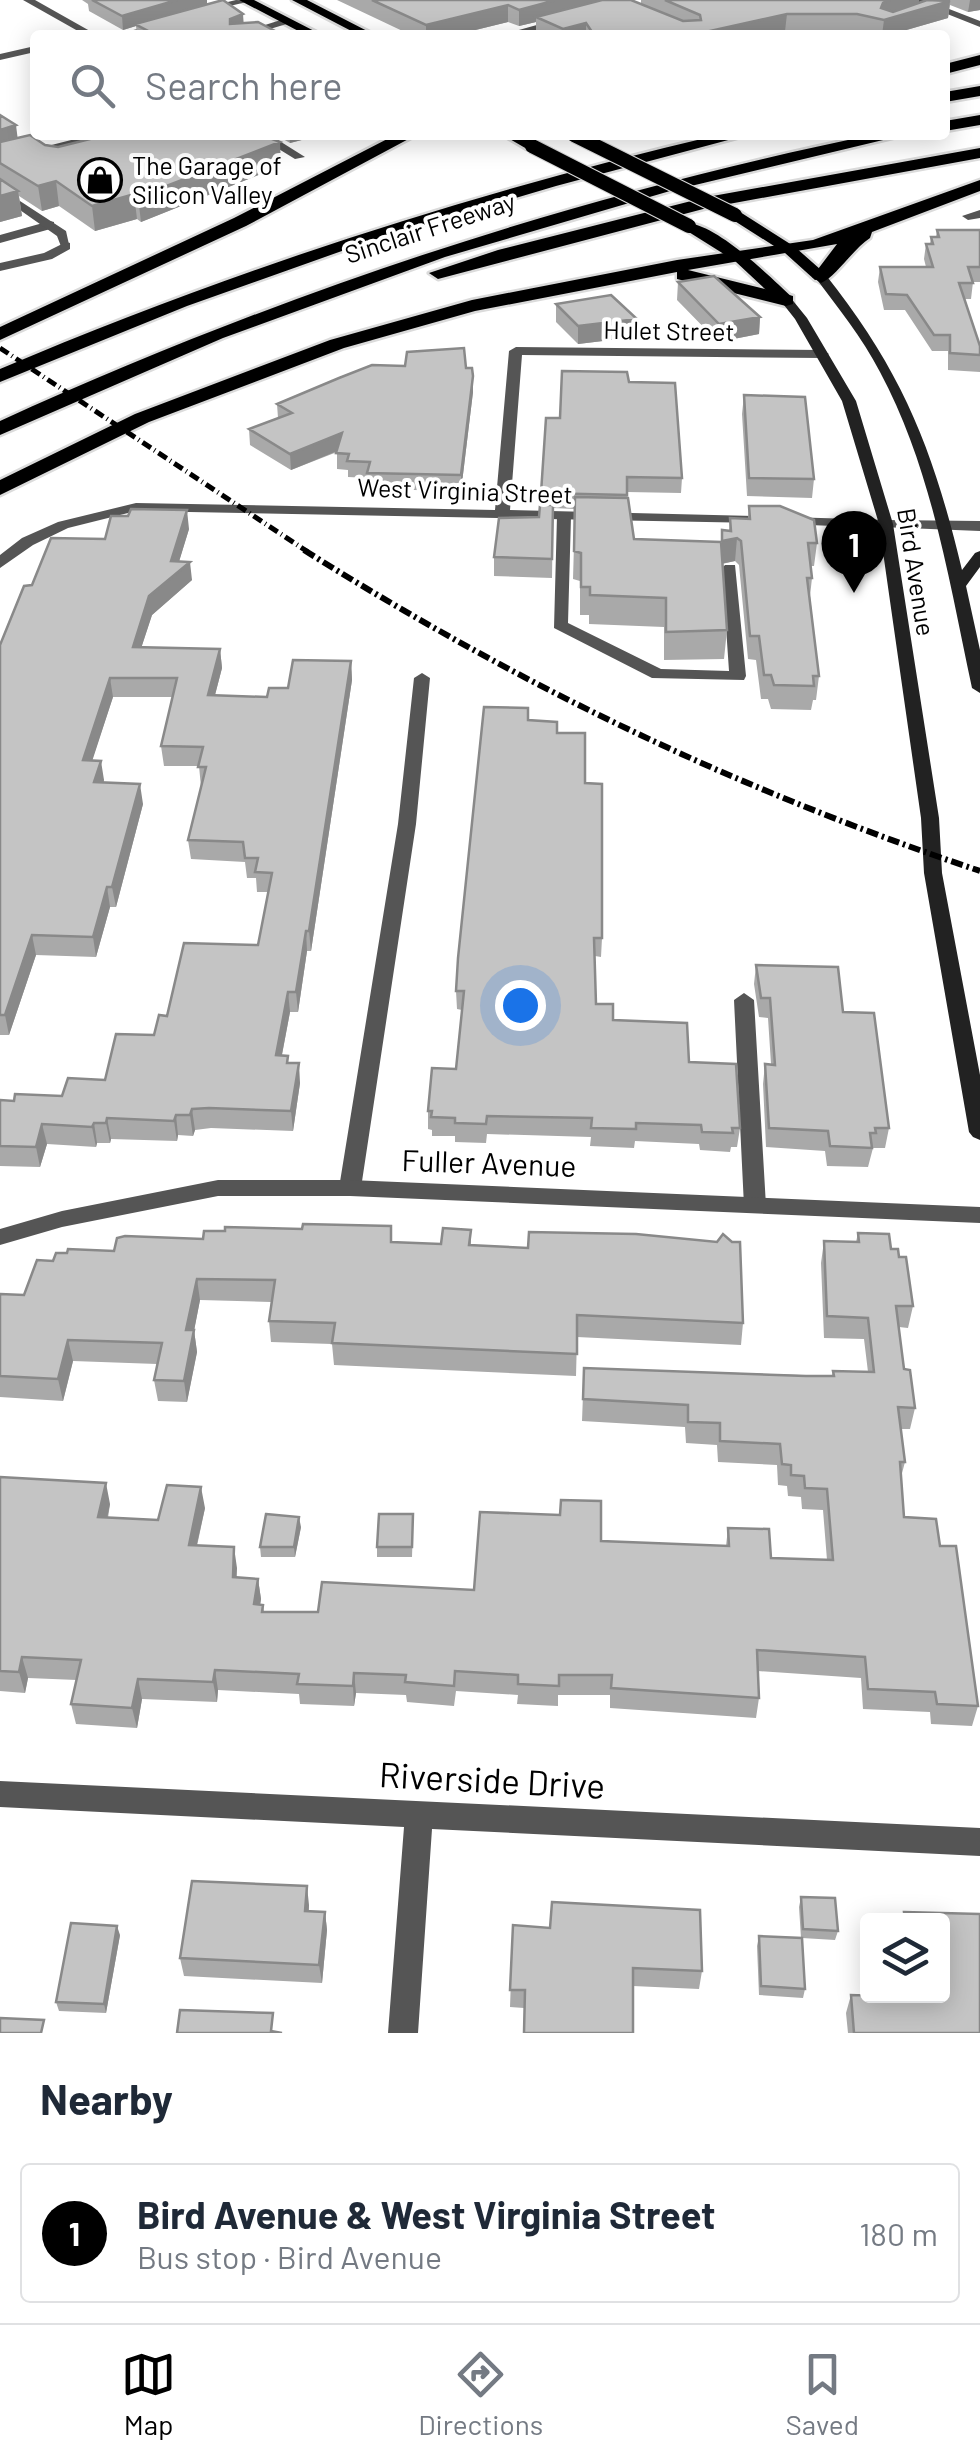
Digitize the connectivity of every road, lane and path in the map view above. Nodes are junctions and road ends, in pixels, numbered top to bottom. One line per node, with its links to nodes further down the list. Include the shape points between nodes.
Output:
1 (29, 0): 12 (street)
2 (246, 0): 6 (street); 9 (main road)
3 (298, 0): 16 (main road)
4 (917, 0): 5 (street)
5 (936, 7): 7 (street); 10 (street)
6 (192, 12)
7 (920, 13)
8 (583, 16): 17 (street)
9 (286, 21): 14 (street); 15 (main road)
10 (980, 24)
11 (172, 25): 13 (street)
12 (83, 30)
13 (148, 30)
14 (264, 30)
15 (305, 30)
16 (358, 30)
17 (526, 30)
18 (980, 48): 20 (highway)
19 (30, 50): 21 (street)
20 (950, 51)
21 (0, 57)
22 (980, 63): 23 (highway)
23 (950, 70)
24 (980, 92): 25 (highway)
25 (950, 96)
26 (980, 120): 27 (highway)
27 (950, 125)
28 (84, 140): 38 (street)
29 (271, 140): 37 (street)
30 (398, 140): 52 (highway)
31 (520, 140): 46 (main road, Bird Avenue, bridge)
32 (584, 140): 45 (main road, Bird Avenue, bridge)
33 (641, 140): 41 (highway, via 503,177 495,183)
34 (719, 140): 41 (highway, Sinclair Freeway)
35 (872, 140): 51 (highway, Sinclair Freeway, via 587,206)
36 (980, 153): 51 (highway, via 674,210 335,307)
37 (299, 156)
38 (0, 161)
39 (980, 185): 42 (highway)
40 (0, 190): 43 (street)
41 (496, 195): 54 (highway, Sinclair Freeway, via 217,286)
42 (889, 222): 45 (highway); 49 (highway, via 845,246)
43 (50, 225): 44 (street); 47 (street, via 66,246)
44 (0, 239)
45 (790, 250): 46 (highway); 49 (main road, Bird Avenue)
46 (740, 258): 48 (highway); 50 (main road, Bird Avenue)
47 (1, 268)
48 (661, 271): 50 (highway); 56 (highway, via 472,306 337,344 142,418)
49 (821, 277): 60 (main road, Bird Avenue, via 894,379)
50 (786, 300): 53 (main road, Bird Avenue)
51 (237, 324): 55 (highway, Sinclair Freeway)
52 (0, 334)
53 (822, 354): 57 (street, Hulet Street, via 516,351); 59 (main road, Bird Avenue, via 849,401)
54 (0, 376)
55 (0, 430)
56 (0, 488)
57 (502, 514): 58 (street, West Virginia Street); 63 (street, West Virginia Street, via 113,510 72,522)
58 (564, 516): 59 (street, West Virginia Street); 64 (street, via 560,625 658,674 738,676)
59 (886, 524): 60 (street, West Virginia Street); 69 (main road, Bird Avenue, via 933,873)
60 (945, 525): 61 (street, West Virginia Street); 65 (main road, Bird Avenue)
61 (980, 526)
62 (980, 556): 65 (main road)
63 (0, 563)
64 (730, 568)
65 (958, 586): 67 (main road, Bird Avenue)
66 (422, 678): 70 (street, via 407,824)
67 (980, 688)
68 (744, 1000): 71 (street)
69 (980, 1132)
70 (350, 1188): 71 (street, Fuller Avenue); 73 (street, Fuller Avenue, via 218,1188)
71 (755, 1206): 72 (street, Fuller Avenue)
72 (980, 1215)
73 (0, 1237)
74 (0, 1794): 75 (street, Riverside Drive)
75 (419, 1815): 76 (street, Riverside Drive); 77 (street)
76 (980, 1842)
77 (404, 2033)

